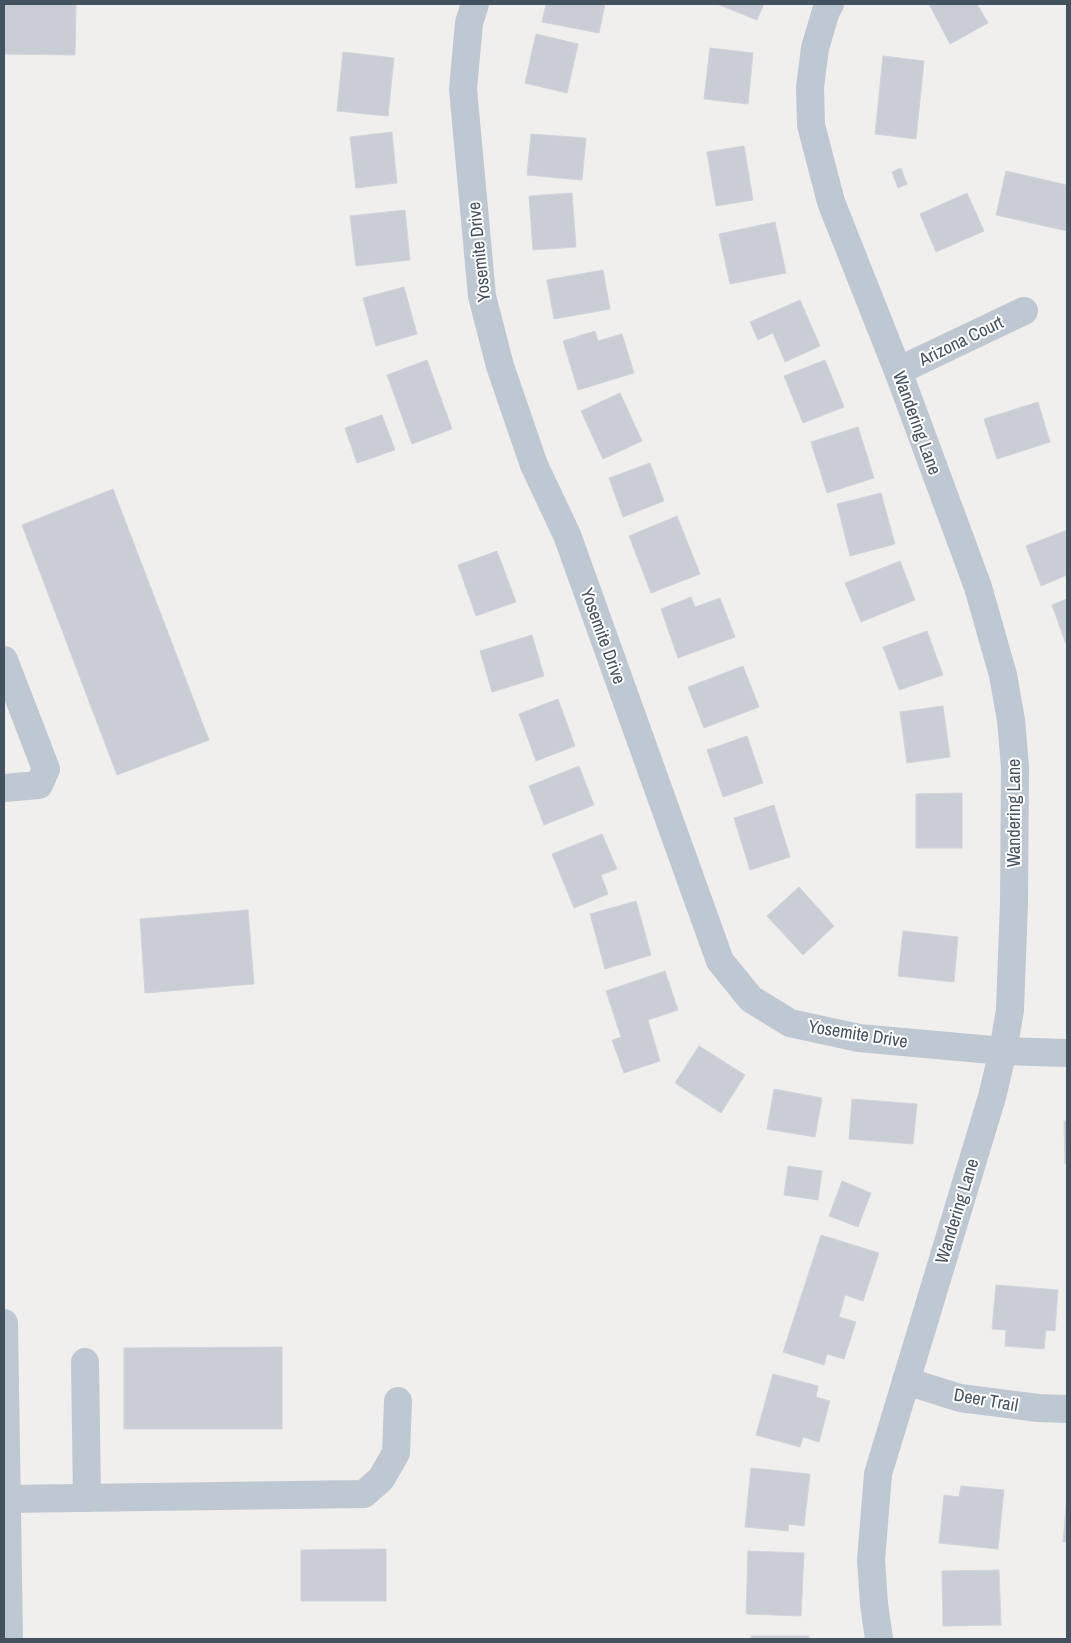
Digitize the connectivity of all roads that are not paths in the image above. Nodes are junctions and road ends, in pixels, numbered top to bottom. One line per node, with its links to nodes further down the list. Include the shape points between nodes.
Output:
1 (475, 4): 7 (street, Yosemite Drive, via 463,88 482,296 500,366 534,465 567,535 720,961 751,999 790,1023 859,1038)
2 (830, 4): 4 (street, Wandering Lane, via 815,48 810,87 811,125 831,202)
3 (1024, 311): 4 (street, Arizona Court)
4 (898, 371): 7 (street, Wandering Lane, via 978,587 1003,675 1011,720 1015,767 1014,902 1010,1010)
5 (4, 660): 6 (street, via 46,769 39,785)
6 (4, 788)
7 (1003, 1051): 8 (street, Yosemite Drive); 11 (street, Wandering Lane, via 992,1098)
8 (1067, 1053)
9 (4, 1323): 15 (street)
10 (85, 1362): 14 (street)
11 (906, 1381): 13 (street, Deer Trail, via 960,1398); 17 (street, Wandering Lane, via 878,1474 871,1560)
12 (398, 1401): 14 (street, via 396,1453 381,1479 364,1494)
13 (1067, 1409)
14 (87, 1498): 15 (street)
15 (7, 1499): 16 (street)
16 (9, 1639)
17 (879, 1639)

